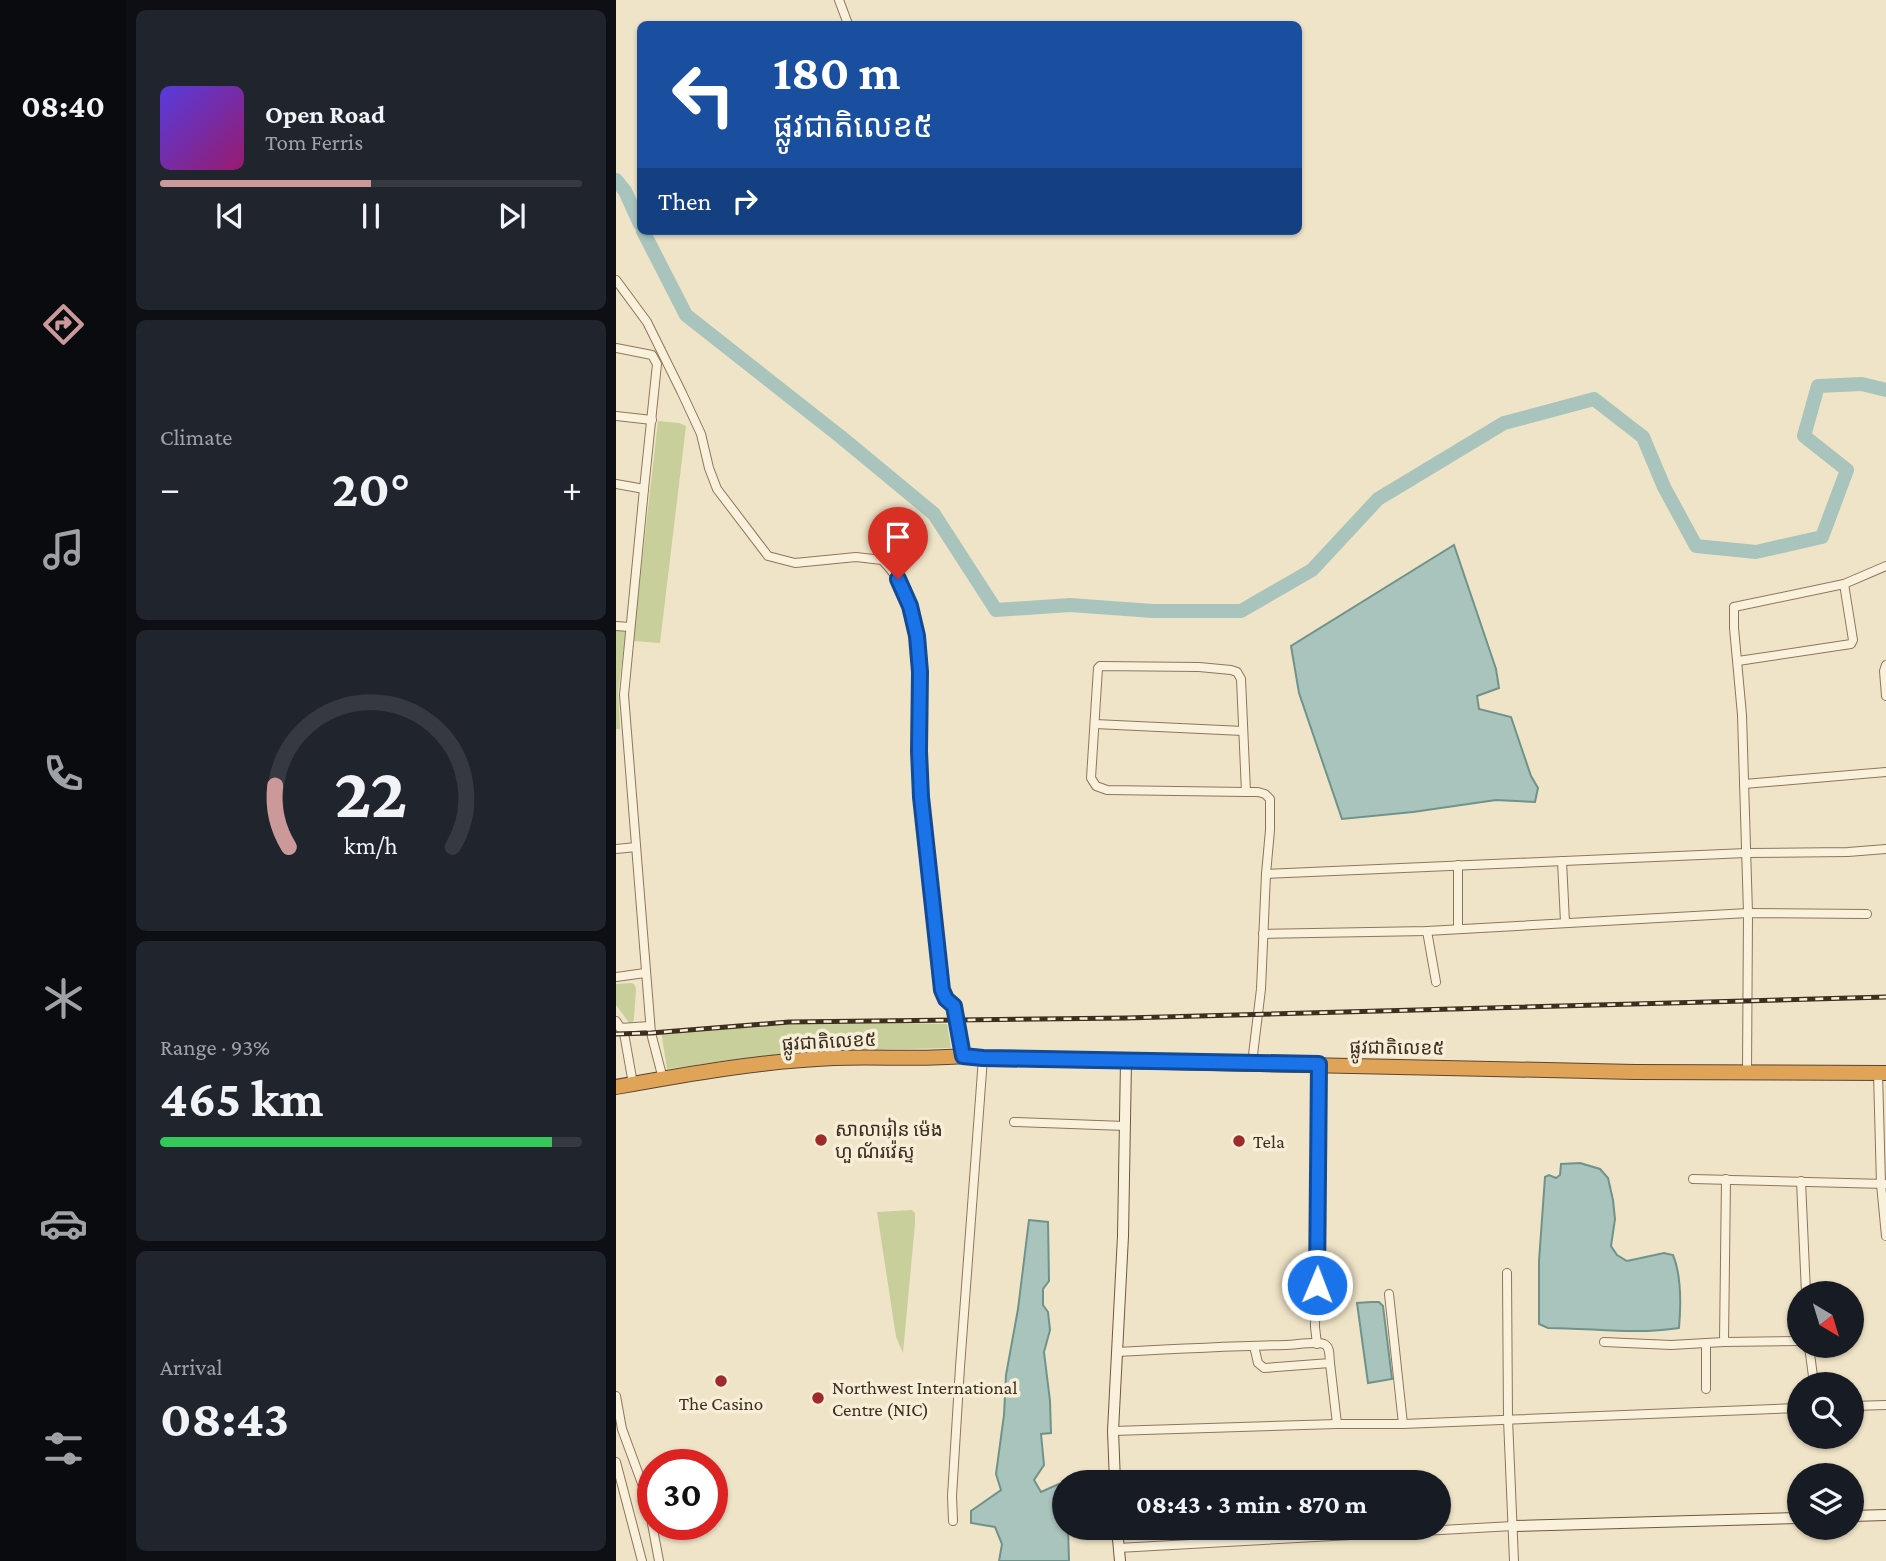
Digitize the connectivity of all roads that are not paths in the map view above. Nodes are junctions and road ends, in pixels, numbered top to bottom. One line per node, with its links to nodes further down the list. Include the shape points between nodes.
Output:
1 (839, 0): 2 (street)
2 (847, 21)
3 (616, 280): 41 (street, via 647,322 676,381 701,434 718,489 768,556 795,563 856,557 882,560 898,579 917,636 921,797 942,990 954,1006)
4 (616, 348): 6 (street, via 656,359)
5 (616, 415): 6 (street)
6 (652, 420): 8 (street)
7 (616, 484): 8 (street)
8 (644, 489): 12 (street)
9 (1886, 566): 10 (street)
10 (1844, 584): 13 (street, via 1734,607); 13 (street, via 1852,644)
11 (616, 626): 12 (street)
12 (630, 627): 18 (street, via 624,695)
13 (1738, 661): 21 (street)
14 (1886, 665): 15 (street)
15 (1886, 696)
16 (1095, 724): 17 (street); 17 (street, via 1100,666 1199,667 1237,672); 22 (street, via 1091,778 1101,789)
17 (1243, 731): 22 (street)
18 (627, 733): 19 (street); 23 (street)
19 (616, 734)
20 (1886, 772): 21 (street)
21 (1744, 784): 26 (street)
22 (1246, 792): 29 (street, via 1270,799)
23 (636, 847): 24 (street); 36 (street)
24 (616, 849)
25 (1886, 849): 26 (street)
26 (1746, 853): 27 (street); 30 (street)
27 (1562, 861): 28 (street); 32 (street)
28 (1458, 865): 29 (street); 33 (street)
29 (1266, 874): 35 (street)
30 (1748, 913): 31 (street); 32 (street); 46 (street)
31 (1867, 914)
32 (1565, 922): 33 (street)
33 (1458, 929): 34 (street)
34 (1427, 931): 35 (street); 38 (street)
35 (1263, 934): 44 (street)
36 (645, 973): 37 (street); 40 (street)
37 (616, 977)
38 (1436, 982)
39 (620, 1027): 40 (street); 49 (street)
40 (651, 1030): 48 (street)
41 (963, 1056): 42 (highway, ផ្លូវជាតិលេខ៥); 48 (highway, ផ្លូវជាតិលេខ៥, via 835,1058)
42 (983, 1058): 43 (highway, ផ្លូវជាតិលេខ៥); 83 (street)
43 (1126, 1061): 44 (highway, ផ្លូវជាតិលេខ៥); 52 (street)
44 (1252, 1063): 45 (highway, ផ្លូវជាតិលេខ៥)
45 (1319, 1064): 46 (highway, ផ្លូវជាតិលេខ៥); 65 (street)
46 (1747, 1073): 47 (highway, ផ្លូវជាតិលេខ៥)
47 (1882, 1073): 56 (street)
48 (663, 1079): 49 (highway, ផ្លូវជាតិលេខ៥)
49 (633, 1084): 50 (highway, ផ្លូវជាតិលេខ៥)
50 (616, 1087)
51 (1014, 1122): 52 (street)
52 (1125, 1126): 67 (street)
53 (1693, 1179): 54 (street)
54 (1726, 1179): 55 (street); 63 (street)
55 (1801, 1181): 56 (street); 59 (street)
56 (1884, 1184): 57 (street)
57 (1886, 1236)
58 (1507, 1273): 74 (street)
59 (1805, 1281)
60 (1389, 1294): 76 (street)
61 (1787, 1341): 63 (street)
62 (1604, 1342): 64 (street)
63 (1724, 1342): 64 (street)
64 (1706, 1343): 69 (street)
65 (1317, 1344): 66 (street); 68 (street, via 1328,1347)
66 (1254, 1346): 67 (street); 68 (street, via 1264,1368)
67 (1117, 1352): 77 (street)
68 (1330, 1363): 75 (street)
69 (1706, 1389)
70 (616, 1396): 88 (street, via 622,1429 647,1497)
71 (1886, 1405): 72 (street)
72 (1864, 1406)
73 (1787, 1408): 74 (street)
74 (1508, 1419): 76 (street); 84 (street)
75 (1337, 1424): 76 (street); 77 (street)
76 (1403, 1424)
77 (1113, 1431): 79 (street)
78 (616, 1462): 87 (street)
79 (1115, 1470)
80 (1886, 1515): 81 (street)
81 (1864, 1516)
82 (1787, 1518): 84 (street)
83 (953, 1521)
84 (1513, 1526): 86 (street); 90 (street)
85 (1118, 1540): 86 (street)
86 (1118, 1548): 89 (street)
87 (642, 1561)
88 (659, 1561)
89 (1120, 1561)
90 (1514, 1561)

